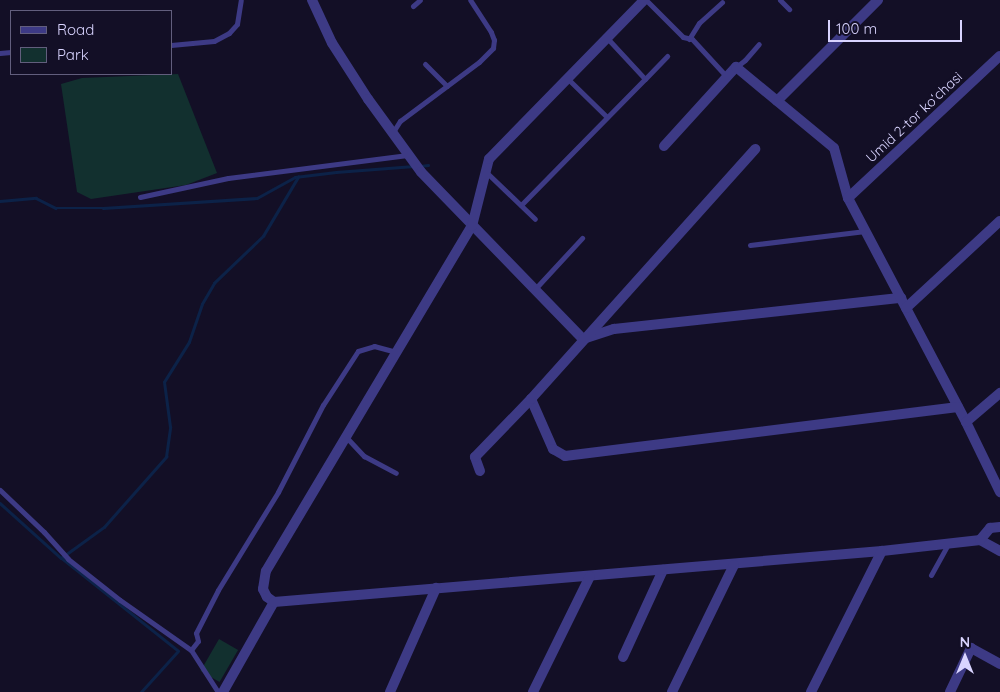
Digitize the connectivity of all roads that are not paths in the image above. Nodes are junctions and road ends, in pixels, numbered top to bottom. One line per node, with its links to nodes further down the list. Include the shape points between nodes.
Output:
1 (241, 0): 14 (lane, via 237,24 230,33 214,41)
2 (312, 0): 25 (street, via 332,43)
3 (420, 0): 9 (lane)
4 (470, 0): 22 (lane, via 491,32 493,48)
5 (643, 0): 11 (street); 12 (lane)
6 (780, 0): 10 (lane)
7 (878, 0): 23 (street)
8 (722, 2): 12 (lane, via 699,23)
9 (413, 6)
10 (789, 10)
11 (608, 39): 20 (street); 21 (lane)
12 (689, 39): 19 (lane)
13 (759, 44): 18 (lane)
14 (172, 45)
15 (667, 56): 21 (lane)
16 (1000, 56): 31 (street, Umid 2-tor koʻchasi)
17 (425, 64): 22 (lane)
18 (736, 67): 19 (street); 23 (street)
19 (727, 76): 26 (street)
20 (568, 79): 24 (lane); 29 (street, via 496,150)
21 (645, 79): 24 (lane)
22 (447, 86): 25 (lane, via 400,121)
23 (777, 101): 31 (street, via 834,148)
24 (607, 117): 32 (lane)
25 (393, 132): 28 (street)
26 (664, 146)
27 (755, 149): 42 (street)
28 (413, 159): 30 (lane, via 228,178); 35 (street)
29 (485, 171): 32 (lane); 35 (street)
30 (140, 197)
31 (848, 198): 36 (street)
32 (521, 205): 33 (lane)
33 (535, 219)
34 (1000, 221): 41 (street)
35 (472, 226): 39 (street); 43 (street)
36 (866, 231): 38 (lane); 40 (street)
37 (582, 238): 39 (lane)
38 (750, 245)
39 (534, 290): 42 (street)
40 (901, 298): 41 (street); 42 (street, via 614,329)
41 (906, 308): 46 (street)
42 (583, 339): 45 (street)
43 (397, 353): 48 (street); 64 (lane, via 374,346 358,351 323,405 278,492 218,590 196,633 198,641)
44 (1000, 393): 47 (street)
45 (531, 399): 46 (street, via 553,449 565,456); 49 (street, via 475,457)
46 (958, 407): 47 (street)
47 (966, 422): 52 (street)
48 (347, 438): 50 (lane, via 364,456); 63 (street, via 266,571 263,589)
49 (480, 470)
50 (396, 473)
51 (0, 490): 64 (lane, via 68,559)
52 (1000, 492)
53 (1000, 527): 54 (street, via 990,528)
54 (980, 540): 55 (street); 57 (street)
55 (949, 543): 56 (street); 60 (lane)
56 (882, 551): 58 (street); 72 (street)
57 (1000, 551)
58 (734, 565): 59 (street); 71 (street)
59 (663, 570): 61 (street); 65 (street)
60 (931, 575)
61 (590, 576): 62 (street); 70 (street)
62 (436, 588): 63 (street); 69 (street)
63 (274, 602): 68 (street)
64 (192, 650): 67 (lane)
65 (623, 657)
66 (1000, 664): 73 (street, via 971,648)
67 (218, 692)
68 (223, 692)
69 (390, 692)
70 (533, 692)
71 (672, 692)
72 (811, 692)
73 (950, 692)

